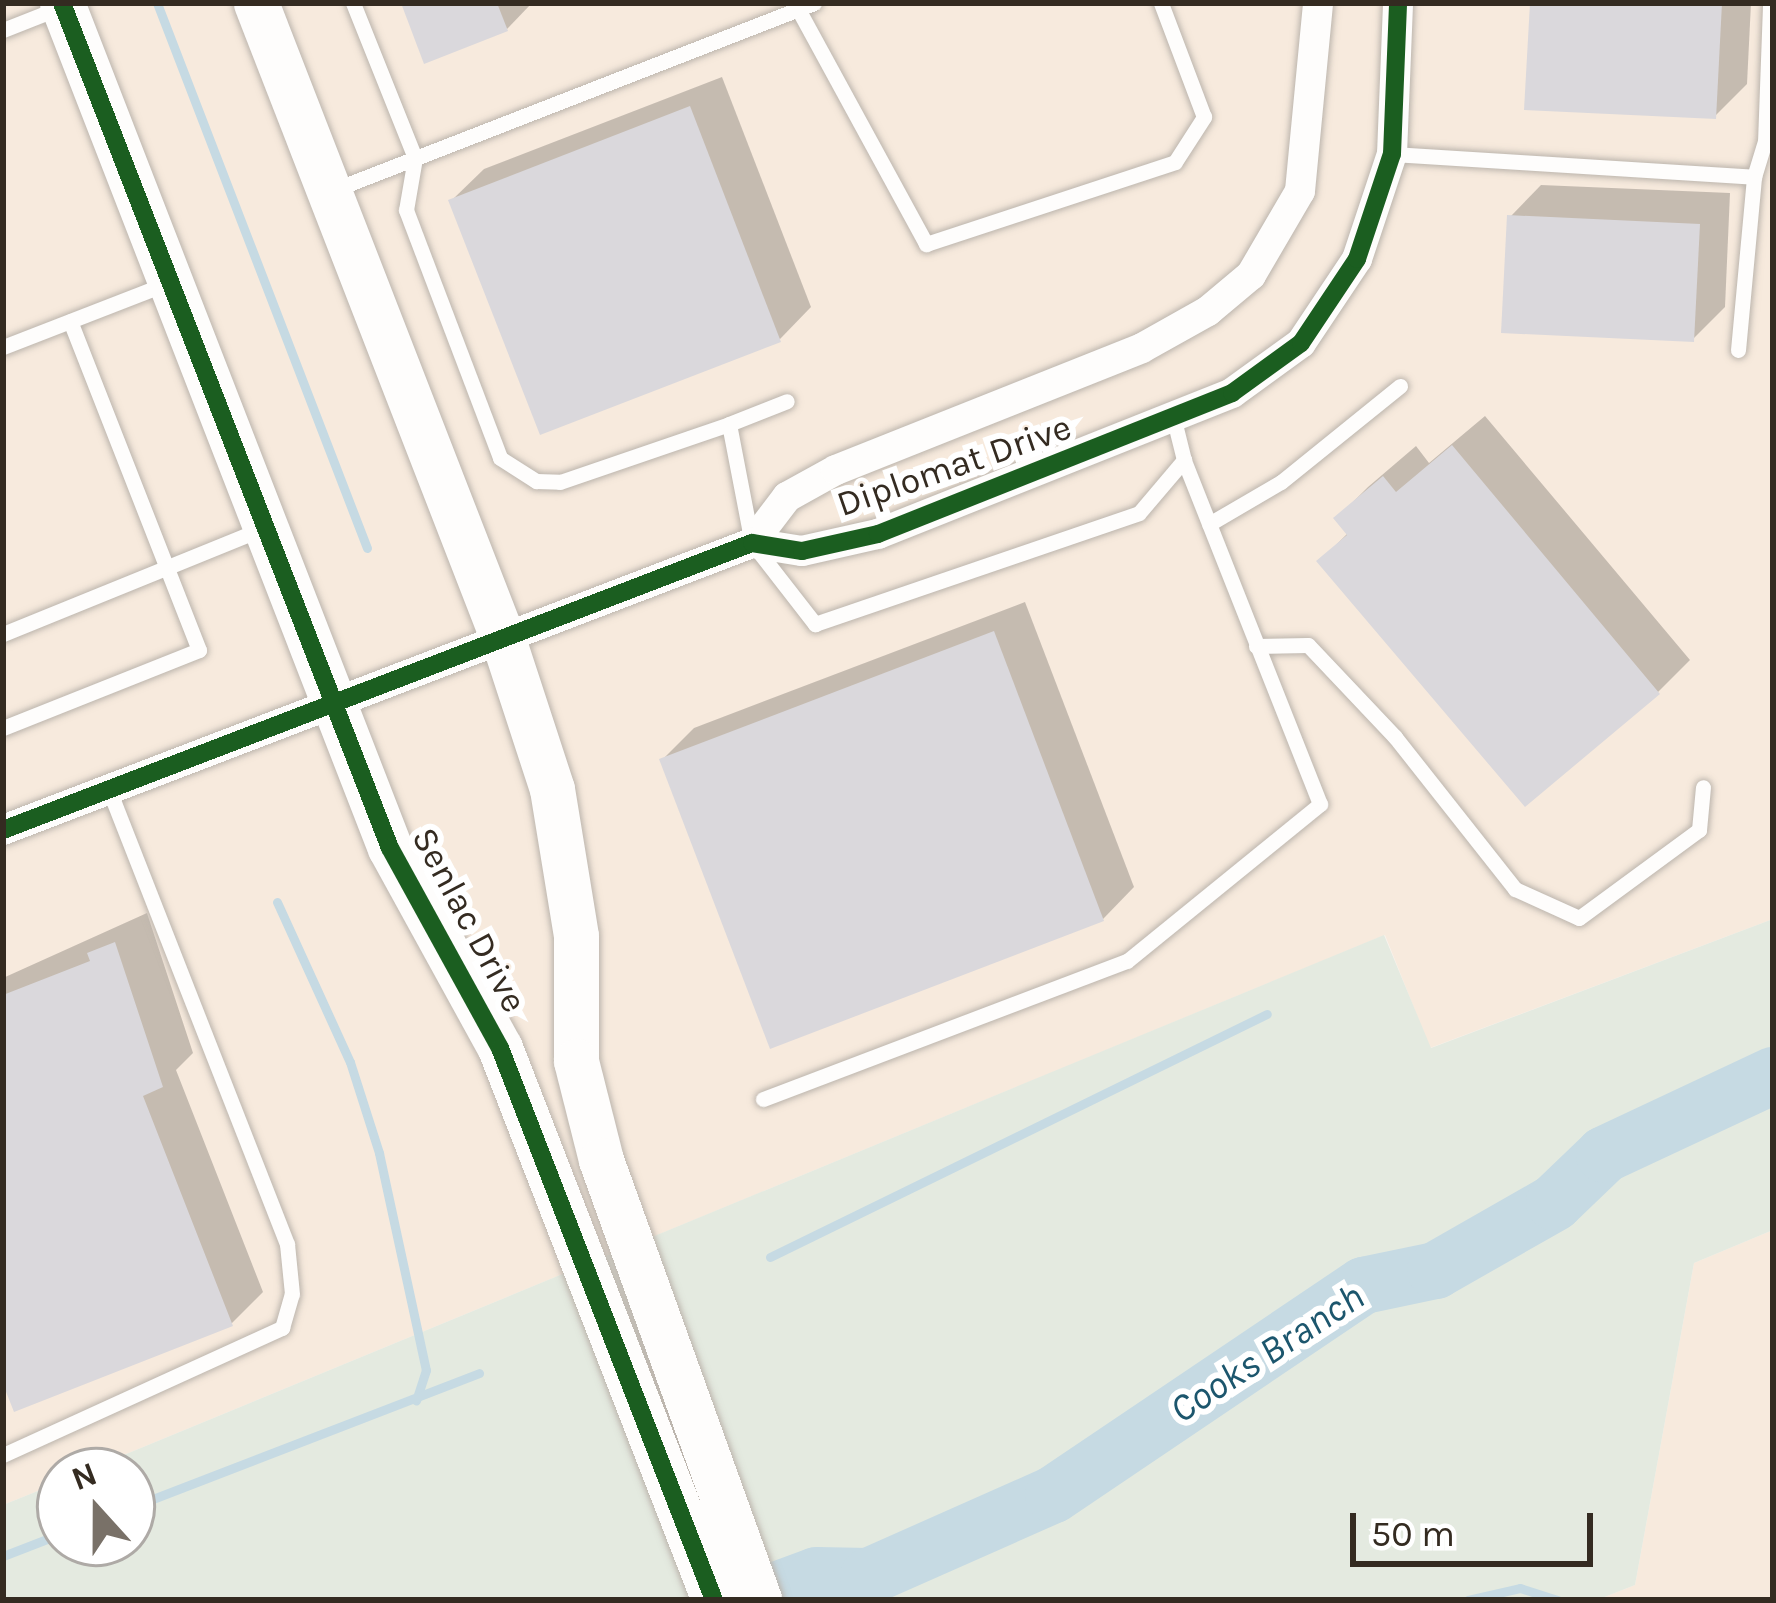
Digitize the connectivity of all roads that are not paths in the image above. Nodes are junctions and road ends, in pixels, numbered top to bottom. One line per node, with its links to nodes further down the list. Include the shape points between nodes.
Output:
1 (256, 3): 13 (street, Senlac Drive)
2 (353, 3): 11 (lane)
3 (1161, 3): 7 (lane, via 1204,117 1175,162 926,244)
4 (1318, 3): 25 (street, Diplomat Drive, via 1300,191 1252,274 1208,311 1142,348 836,470 788,497)
5 (1398, 3): 10 (street, Diplomat Drive)
6 (63, 5): 9 (lane); 14 (street, Senlac Drive)
7 (806, 6): 11 (lane)
8 (1770, 6): 12 (lane, via 1765,142)
9 (3, 30)
10 (1392, 154): 12 (lane); 20 (street, Diplomat Drive, via 1384,196 1332,305 1267,368)
11 (416, 158): 13 (lane); 21 (lane, via 406,210 500,458 536,481 560,482)
12 (1754, 177): 17 (lane)
13 (329, 191): 28 (street, Senlac Drive)
14 (170, 282): 15 (lane); 24 (street, Senlac Drive)
15 (70, 321): 16 (lane); 26 (lane)
16 (3, 347)
17 (1738, 350)
18 (1400, 386): 23 (lane, via 1281,482)
19 (787, 401): 21 (lane)
20 (1174, 420): 22 (lane); 25 (street, Diplomat Drive, via 878,534 802,550)
21 (729, 424): 25 (lane)
22 (1184, 460): 23 (lane); 25 (lane, via 1139,513 829,624 806,619)
23 (1209, 524): 29 (lane)
24 (266, 527): 26 (lane); 30 (street, Senlac Drive)
25 (752, 543): 28 (street, Diplomat Drive)
26 (171, 570): 27 (lane); 31 (lane, via 199,650)
27 (3, 634)
28 (503, 639): 30 (street, Diplomat Drive); 36 (street, Senlac Drive, via 567,852 581,1081)
29 (1256, 646): 33 (lane, via 1308,645 1395,737 1515,889 1579,918 1700,830); 35 (lane, via 1320,804 1127,961)
30 (336, 704): 32 (street, Diplomat Drive); 36 (street, Senlac Drive, via 399,866 500,1048)
31 (3, 728)
32 (108, 788): 34 (street, Diplomat Drive); 37 (lane, via 287,1244 292,1294 282,1328)
33 (1703, 788)
34 (3, 830)
35 (763, 1099)
36 (680, 1445): 38 (street, Senlac Drive); 39 (street, Senlac Drive)
37 (3, 1454)
38 (714, 1600)
39 (759, 1600)

